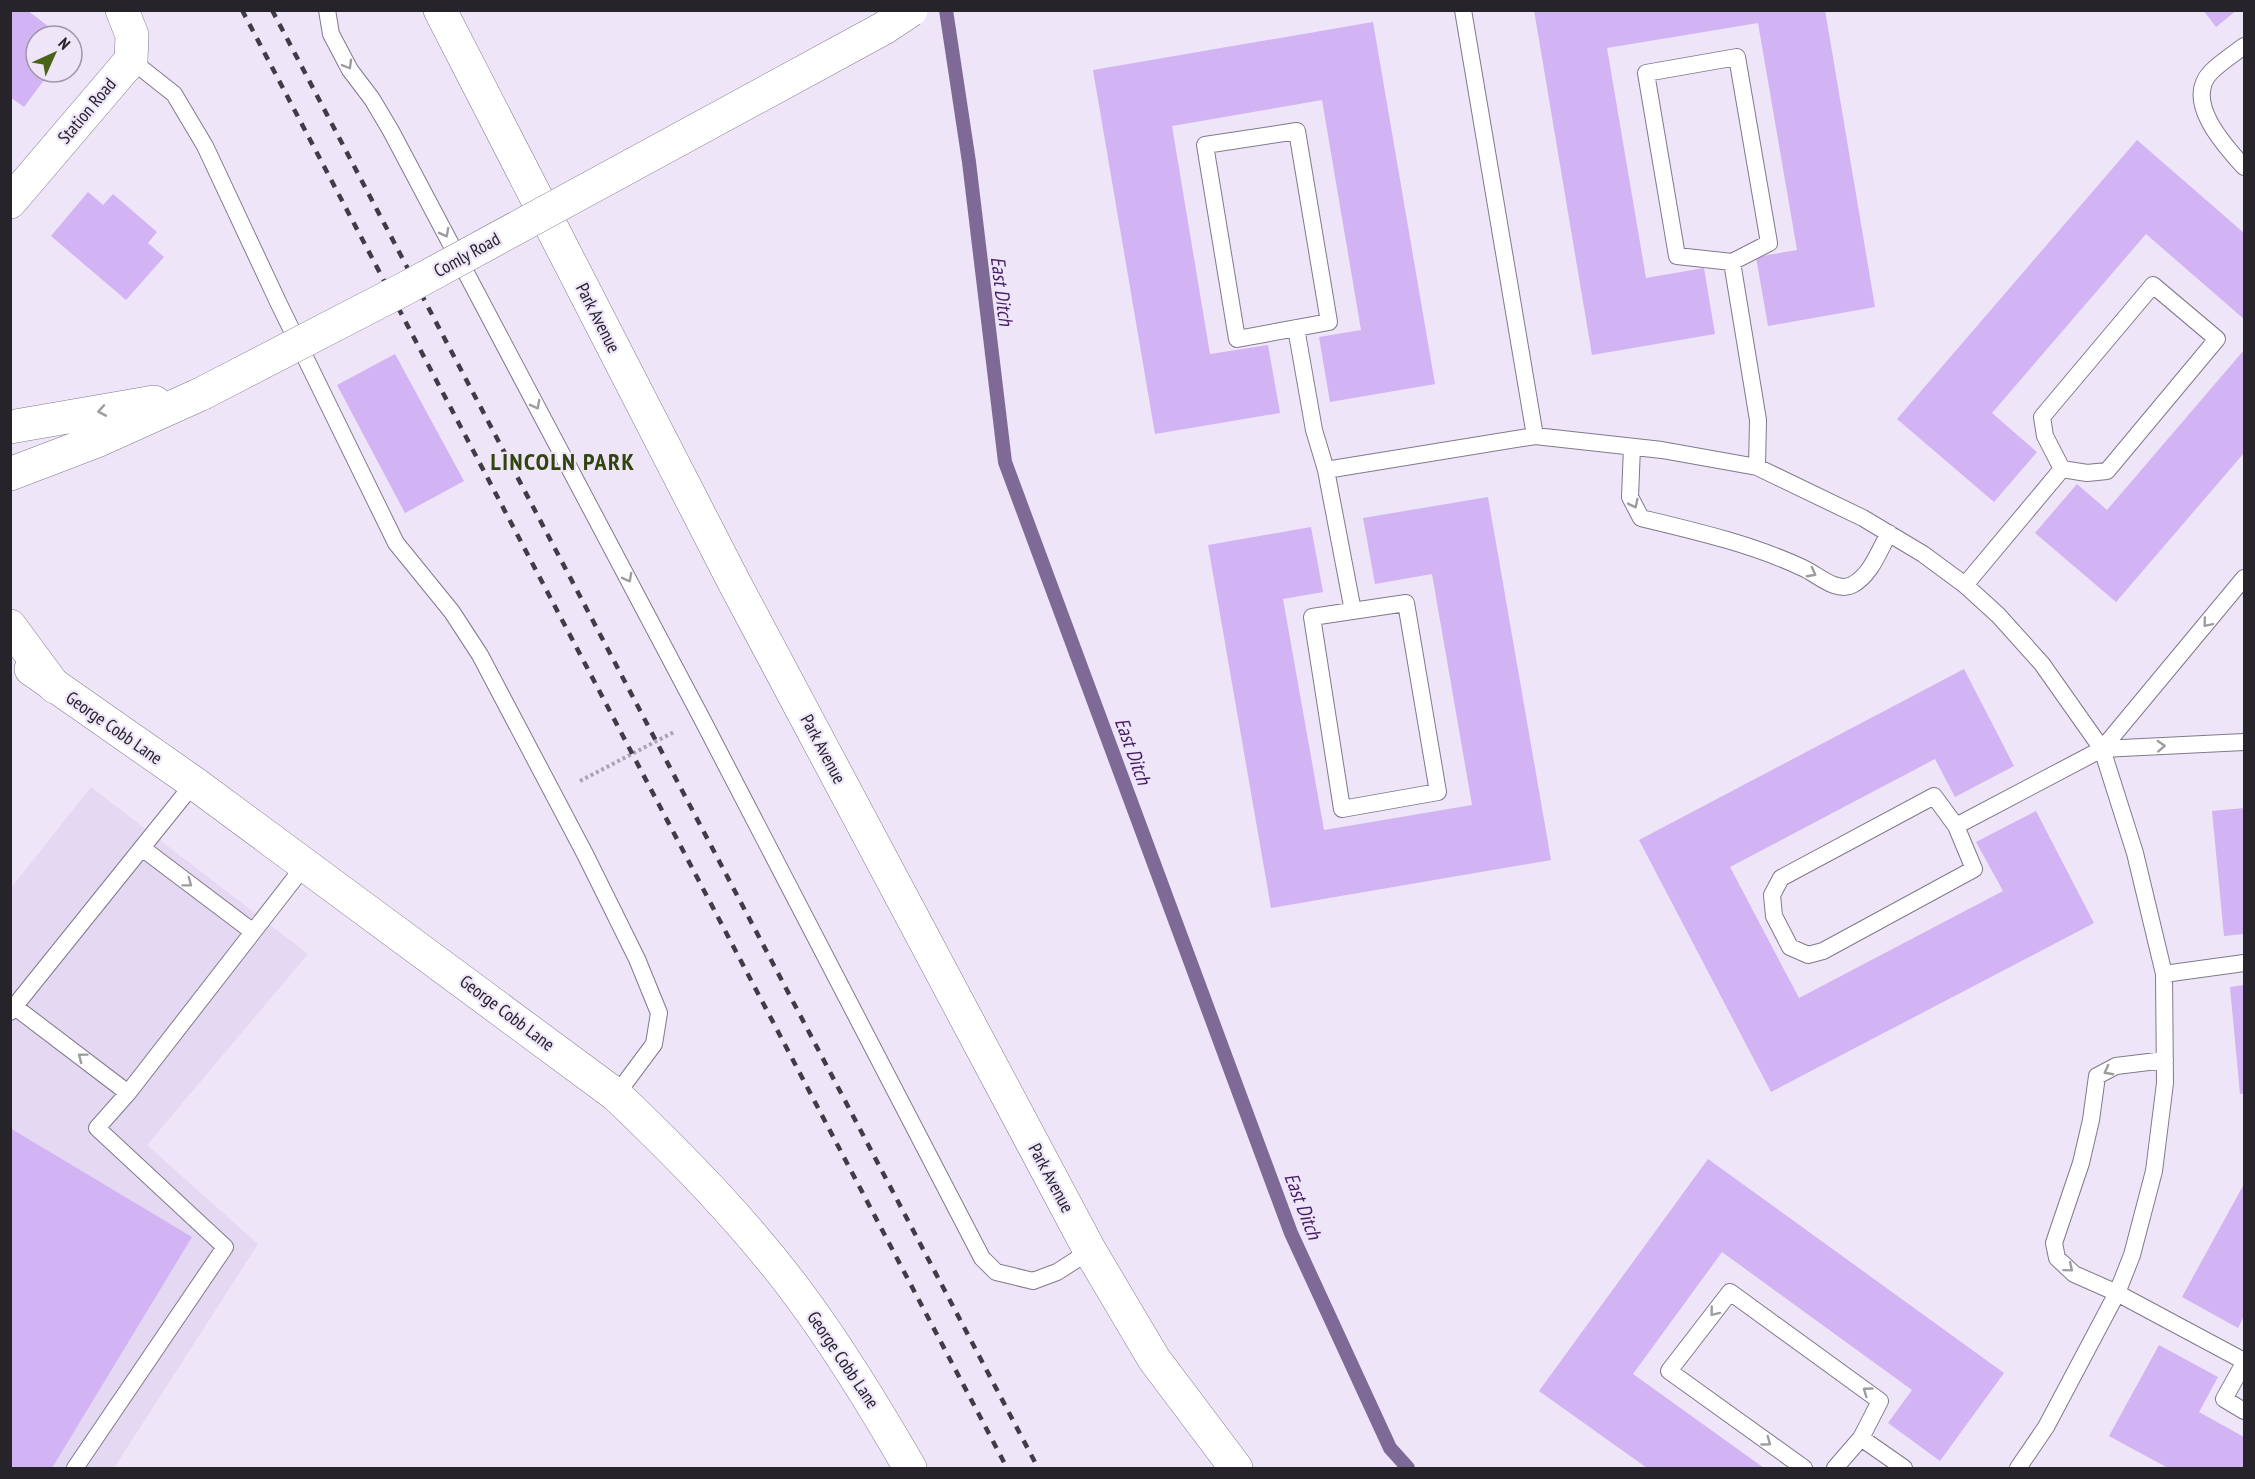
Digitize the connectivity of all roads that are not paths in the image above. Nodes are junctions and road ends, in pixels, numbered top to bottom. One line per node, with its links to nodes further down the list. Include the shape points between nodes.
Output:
1 (122, 10): 7 (street, via 132,35)
2 (327, 10): 41 (lane, one-way to 41, via 332,34 346,61 391,131 982,1258 996,1272 1033,1281 1057,1272)
3 (440, 10): 41 (street, Park Avenue, via 735,584)
4 (911, 10): 12 (street, Comly Road, bridge, via 427,277)
5 (1463, 10): 14 (lane)
6 (2244, 46): 8 (lane, via 2210,73 2204,84 2203,104 2220,140)
7 (131, 60): 9 (street, Station Road); 40 (lane, via 174,94 205,146 396,543 452,612 480,654 638,959 659,1013 654,1044)
8 (2244, 167)
9 (13, 196)
10 (1732, 262): 10 (lane, via 1769,243 1737,57 1646,73 1677,256); 16 (lane, via 1758,420)
11 (1296, 328): 11 (lane, via 1329,322 1297,131 1205,145 1237,339); 18 (lane, via 1314,430)
12 (201, 394): 13 (street, one-way to 13); 19 (street, Comly Road)
13 (10, 427)
14 (1535, 436): 15 (lane); 18 (lane)
15 (1632, 447): 16 (lane); 21 (lane, one-way to 21, via 1630,497 1641,518 1749,547 1838,586 1851,585 1869,571)
16 (1757, 468): 21 (lane)
17 (2062, 469): 17 (lane, via 2107,471 2217,339 2153,285 2042,417 2045,436); 23 (lane)
18 (1326, 470): 24 (lane)
19 (19, 471): 20 (street)
20 (10, 501)
21 (1889, 533): 23 (lane)
22 (2244, 578): 29 (lane, one-way to 29)
23 (1965, 585): 29 (lane, via 2042,664)
24 (1353, 610): 24 (lane, via 1312,618 1342,809 1438,792 1406,603)
25 (10, 626): 27 (street)
26 (10, 654): 27 (street, George Cobb Lane)
27 (55, 687): 30 (street, George Cobb Lane)
28 (2244, 741): 29 (lane, one-way to 28)
29 (2102, 749): 31 (lane); 36 (lane, via 2135,853)
30 (194, 783): 32 (lane); 33 (street, George Cobb Lane)
31 (1956, 826): 31 (lane, via 1934,796 1781,878 1772,896 1774,916 1790,947 1808,955 1823,951 1974,869)
32 (142, 848): 34 (lane, one-way to 34); 37 (lane)
33 (304, 865): 34 (lane); 40 (street, George Cobb Lane)
34 (252, 931): 39 (lane)
35 (2244, 963): 36 (lane)
36 (2164, 974): 38 (lane)
37 (13, 1009): 39 (lane, one-way to 37)
38 (2165, 1060): 42 (lane, via 2154,1171 2132,1255); 42 (lane, one-way to 42, via 2116,1066 2097,1076 2081,1162 2054,1243 2057,1258 2074,1274)
39 (128, 1093): 46 (lane, via 97,1128 225,1247)
40 (616, 1095): 47 (street, George Cobb Lane, via 744,1227 800,1296 866,1392)
41 (1090, 1251): 48 (street, Park Avenue, via 1154,1359)
42 (2117, 1293): 43 (lane); 52 (lane, via 2046,1427)
43 (2244, 1362): 44 (lane, via 2224,1400)
44 (2244, 1411)
45 (1861, 1438): 49 (lane, one-way to 49, via 1880,1401 1730,1292 1669,1371); 50 (lane); 51 (lane)
46 (75, 1468)
47 (910, 1468)
48 (1236, 1468)
49 (1804, 1468)
50 (1835, 1468)
51 (1904, 1468)
52 (2018, 1468)

